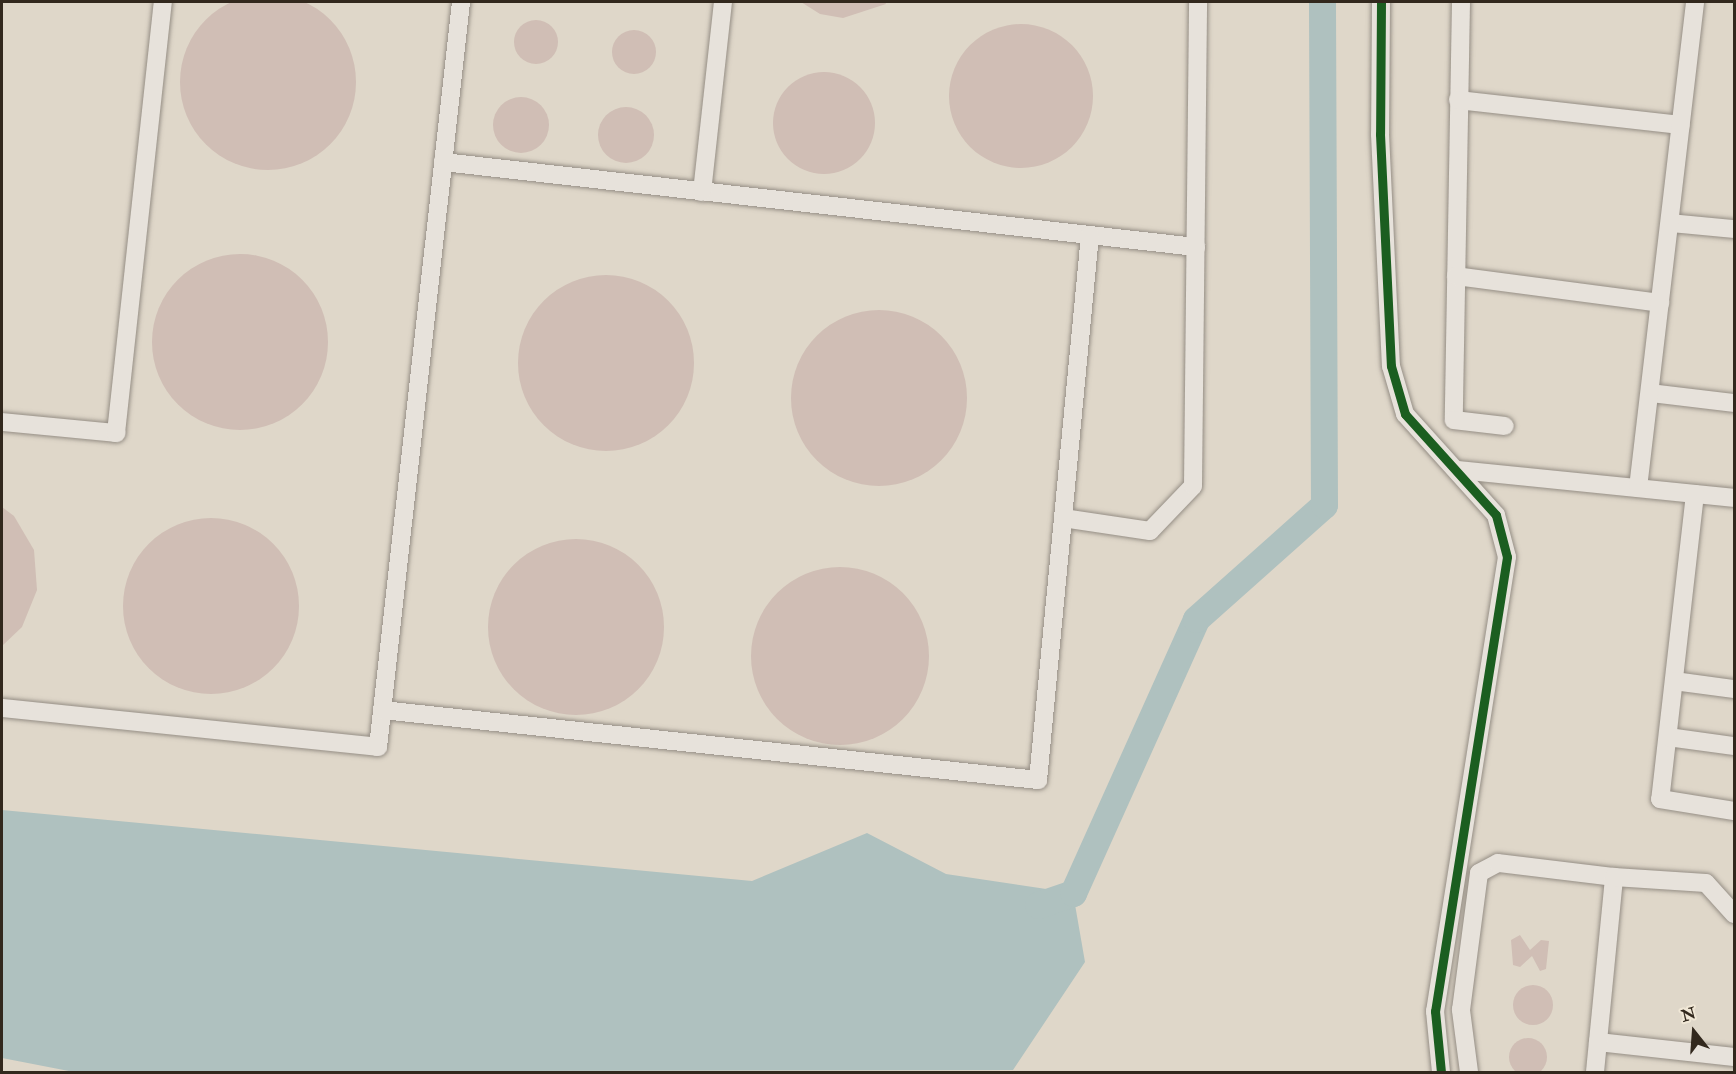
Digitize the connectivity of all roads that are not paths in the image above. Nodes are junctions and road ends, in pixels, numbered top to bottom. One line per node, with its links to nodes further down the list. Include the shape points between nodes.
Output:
1 (163, 2): 20 (street, via 116,433)
2 (461, 2): 10 (street)
3 (723, 2): 11 (street)
4 (1198, 2): 15 (street)
5 (1381, 2): 22 (street, via 1380,134 1391,366 1405,414)
6 (1461, 2): 8 (street)
7 (1695, 2): 9 (street)
8 (1458, 100): 9 (street); 16 (street)
9 (1681, 125): 12 (street)
10 (443, 162): 11 (street); 30 (street)
11 (702, 192): 14 (street)
12 (1670, 223): 13 (street); 17 (street)
13 (1734, 229)
14 (1090, 236): 15 (street); 26 (street)
15 (1196, 247): 26 (street, via 1193,486 1150,531)
16 (1456, 276): 17 (street); 21 (street, via 1454,420)
17 (1660, 303): 18 (street)
18 (1650, 393): 19 (street); 23 (street)
19 (1734, 403)
20 (2, 422)
21 (1505, 426)
22 (1459, 470): 23 (street); 38 (street, via 1496,515 1508,557 1436,1011)
23 (1638, 488): 24 (street)
24 (1695, 494): 25 (street); 27 (street)
25 (1734, 498)
26 (1063, 518): 30 (street, via 1038,780)
27 (1674, 681): 28 (street); 31 (street)
28 (1734, 689)
29 (2, 708): 30 (street, via 378,747)
30 (382, 710)
31 (1668, 737): 32 (street); 33 (street, via 1660,799)
32 (1734, 746)
33 (1734, 811)
34 (1614, 877): 35 (street, via 1706,883); 36 (street); 39 (street, via 1498,863 1479,873 1461,1010)
35 (1734, 914)
36 (1598, 1041): 37 (street); 40 (street)
37 (1734, 1057)
38 (1442, 1072)
39 (1469, 1072)
40 (1595, 1072)

